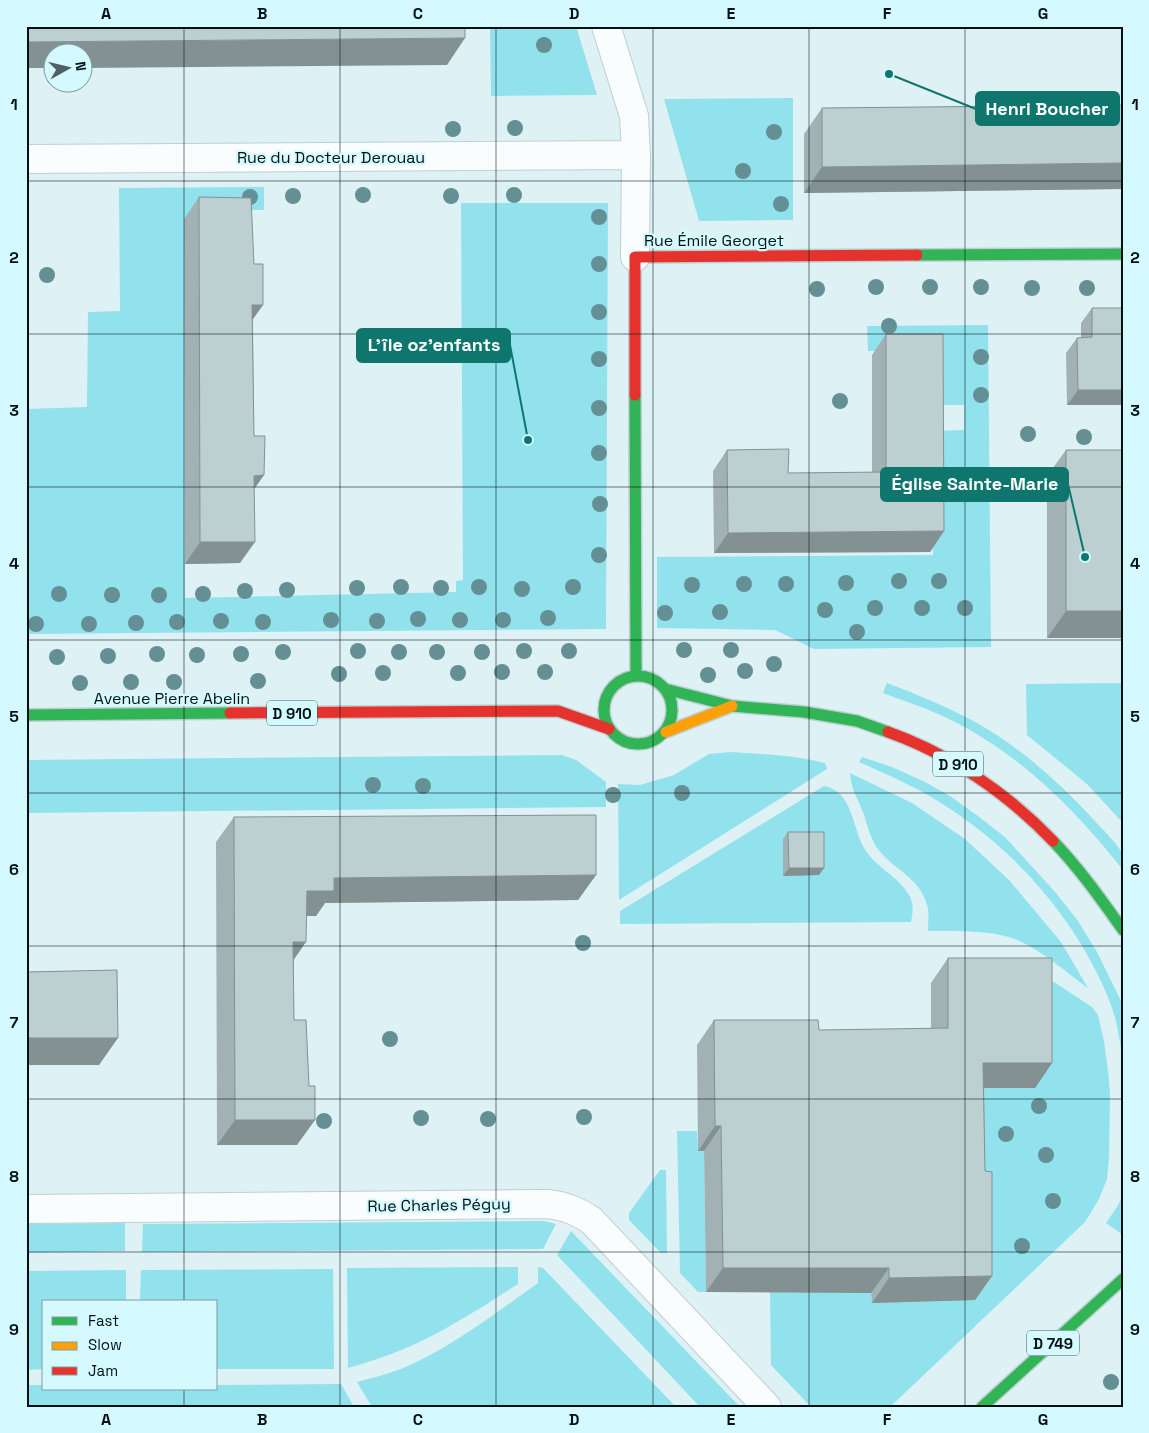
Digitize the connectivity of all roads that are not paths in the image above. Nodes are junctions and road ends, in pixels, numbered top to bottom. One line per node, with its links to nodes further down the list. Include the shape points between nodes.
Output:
1 (606, 26): 2 (street, via 634,116)
2 (636, 155): 3 (street, Rue du Docteur Derouau); 5 (street)
3 (26, 159)
4 (1123, 254): 5 (main road, Rue Émile Georget)
5 (635, 257): 6 (main road, Rue Émile Georget)
6 (636, 676): 7 (main road, via 620,680); 8 (main road, via 649,677)
7 (612, 687): 9 (main road); 14 (main road, via 603,708)
8 (665, 689): 11 (main road, D 910); 15 (main road, via 673,710)
9 (594, 695)
10 (576, 703): 12 (main road, Avenue Pierre Abelin / D 910)
11 (732, 706): 15 (main road, D 910); 16 (main road, D 910, via 804,712 858,721 951,760 992,787 1034,821 1066,855)
12 (558, 711): 13 (main road, Avenue Pierre Abelin / D 910); 14 (main road, Avenue Pierre Abelin / D 910)
13 (26, 715)
14 (609, 730): 15 (main road, via 626,743 637,745 648,744)
15 (666, 732)
16 (1123, 930)
17 (26, 1209): 19 (street, Rue Charles Péguy, via 563,1206 591,1220)
18 (1123, 1279): 20 (main road, D 749)
19 (766, 1407)
20 (982, 1407)

